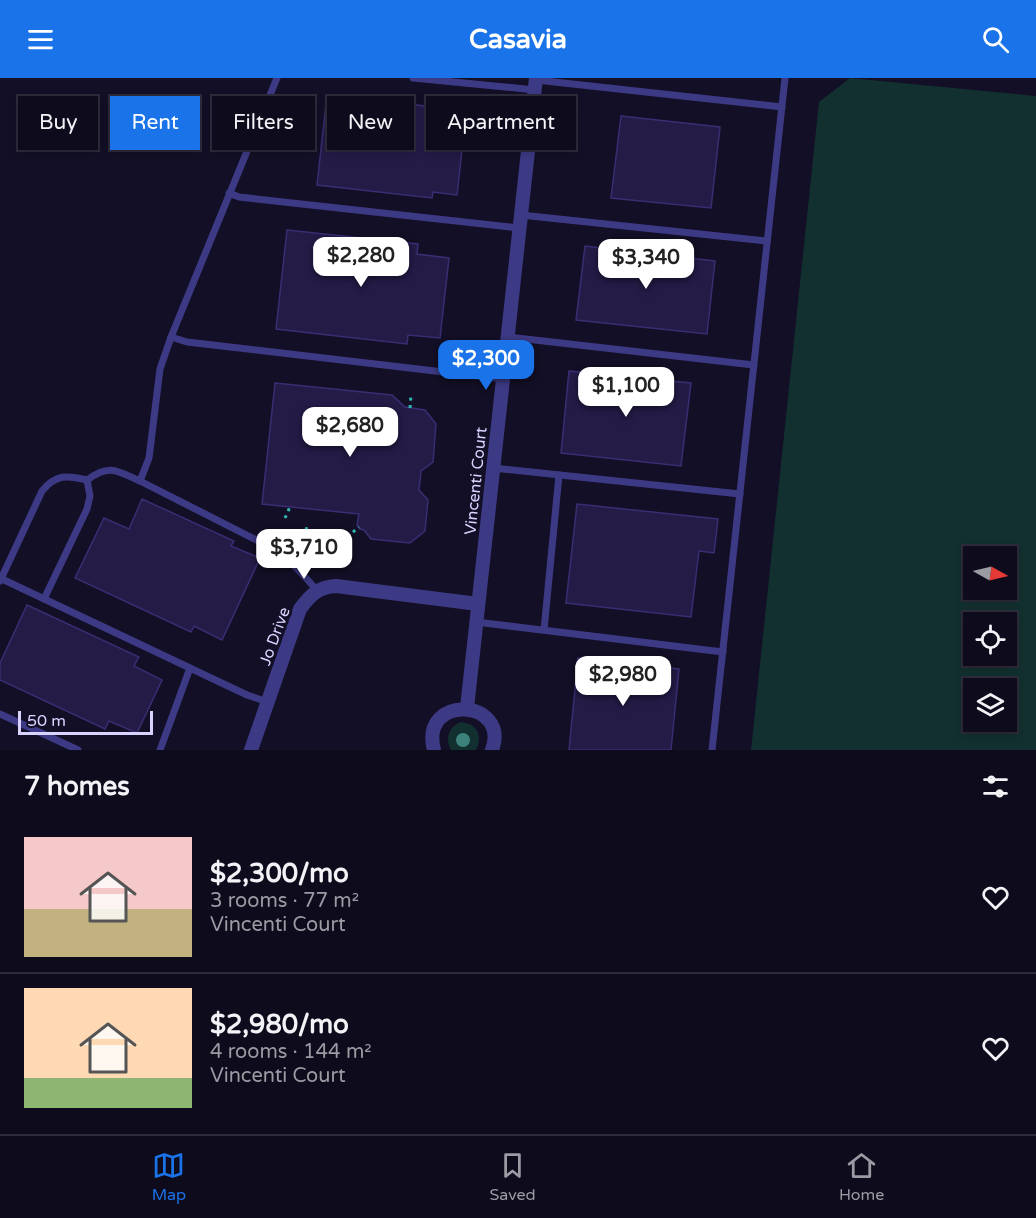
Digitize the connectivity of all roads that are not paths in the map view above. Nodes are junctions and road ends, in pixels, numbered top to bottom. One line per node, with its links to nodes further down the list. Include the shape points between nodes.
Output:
1 (277, 78): 6 (lane)
2 (414, 78): 4 (lane)
3 (785, 78): 5 (lane)
4 (536, 83): 5 (lane); 7 (street, Vincenti Court)
5 (782, 107): 8 (lane)
6 (229, 193): 7 (lane); 9 (lane)
7 (520, 222): 8 (lane); 10 (street, Vincenti Court)
8 (767, 241): 11 (lane)
9 (171, 337): 12 (lane); 16 (lane, via 160,369 149,458)
10 (508, 337): 11 (lane); 12 (street, Vincenti Court)
11 (754, 365): 17 (lane)
12 (503, 379): 13 (street, Vincenti Court)
13 (493, 468): 14 (lane); 21 (street, Vincenti Court)
14 (559, 475): 17 (lane); 23 (lane)
15 (87, 480): 16 (lane, via 107,470); 18 (lane, via 63,476 48,484); 20 (lane, via 87,509)
16 (140, 481): 19 (lane, via 284,554)
17 (740, 494): 24 (lane)
18 (1, 580): 20 (lane)
19 (316, 590): 21 (street, via 336,586); 26 (street, Jo Drive, via 300,609)
20 (44, 599): 25 (lane)
21 (478, 604): 22 (street, Vincenti Court)
22 (476, 622): 23 (lane); 27 (street, Vincenti Court)
23 (544, 630): 24 (lane)
24 (723, 652): 35 (lane)
25 (190, 668): 26 (lane); 31 (lane)
26 (268, 702): 32 (street, Jo Drive)
27 (467, 708): 33 (street, via 456,709 439,720 432,739); 34 (street, via 477,711 491,725)
28 (0, 714): 29 (lane)
29 (65, 748): 30 (lane)
30 (78, 750)
31 (160, 750)
32 (251, 750)
33 (435, 750)
34 (492, 750)
35 (712, 750)

